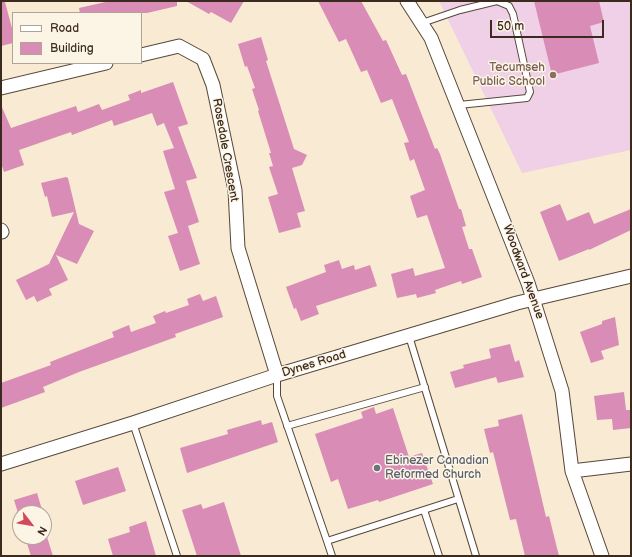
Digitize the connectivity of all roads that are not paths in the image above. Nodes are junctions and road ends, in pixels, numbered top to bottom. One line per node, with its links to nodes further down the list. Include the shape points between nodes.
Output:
1 (407, 1): 2 (street, Woodward Avenue)
2 (422, 24): 6 (street, Woodward Avenue, via 431,38); 6 (lane, via 460,10 497,1 509,6 513,14 530,92 526,98)
3 (142, 55): 10 (street, Rosedale Crescent, via 179,46 203,59 214,85 235,190 238,248)
4 (102, 64): 5 (street)
5 (1, 88)
6 (459, 106): 8 (street, Woodward Avenue)
7 (631, 276): 8 (street, Dynes Road)
8 (533, 299): 9 (street, Dynes Road); 16 (street, Woodward Avenue, via 562,391)
9 (409, 336): 10 (street, Dynes Road); 11 (lane)
10 (277, 375): 12 (street, Dynes Road); 13 (lane, via 277,396)
11 (424, 387): 13 (lane); 17 (lane)
12 (133, 423): 14 (street, Dynes Road); 20 (lane)
13 (287, 426): 19 (lane)
14 (1, 464)
15 (631, 464): 16 (street)
16 (572, 471): 24 (street, Woodward Avenue)
17 (458, 499): 18 (lane); 23 (lane)
18 (424, 510): 19 (lane); 22 (lane)
19 (327, 541): 21 (lane)
20 (177, 556)
21 (332, 556)
22 (439, 556)
23 (476, 556)
24 (602, 556)

